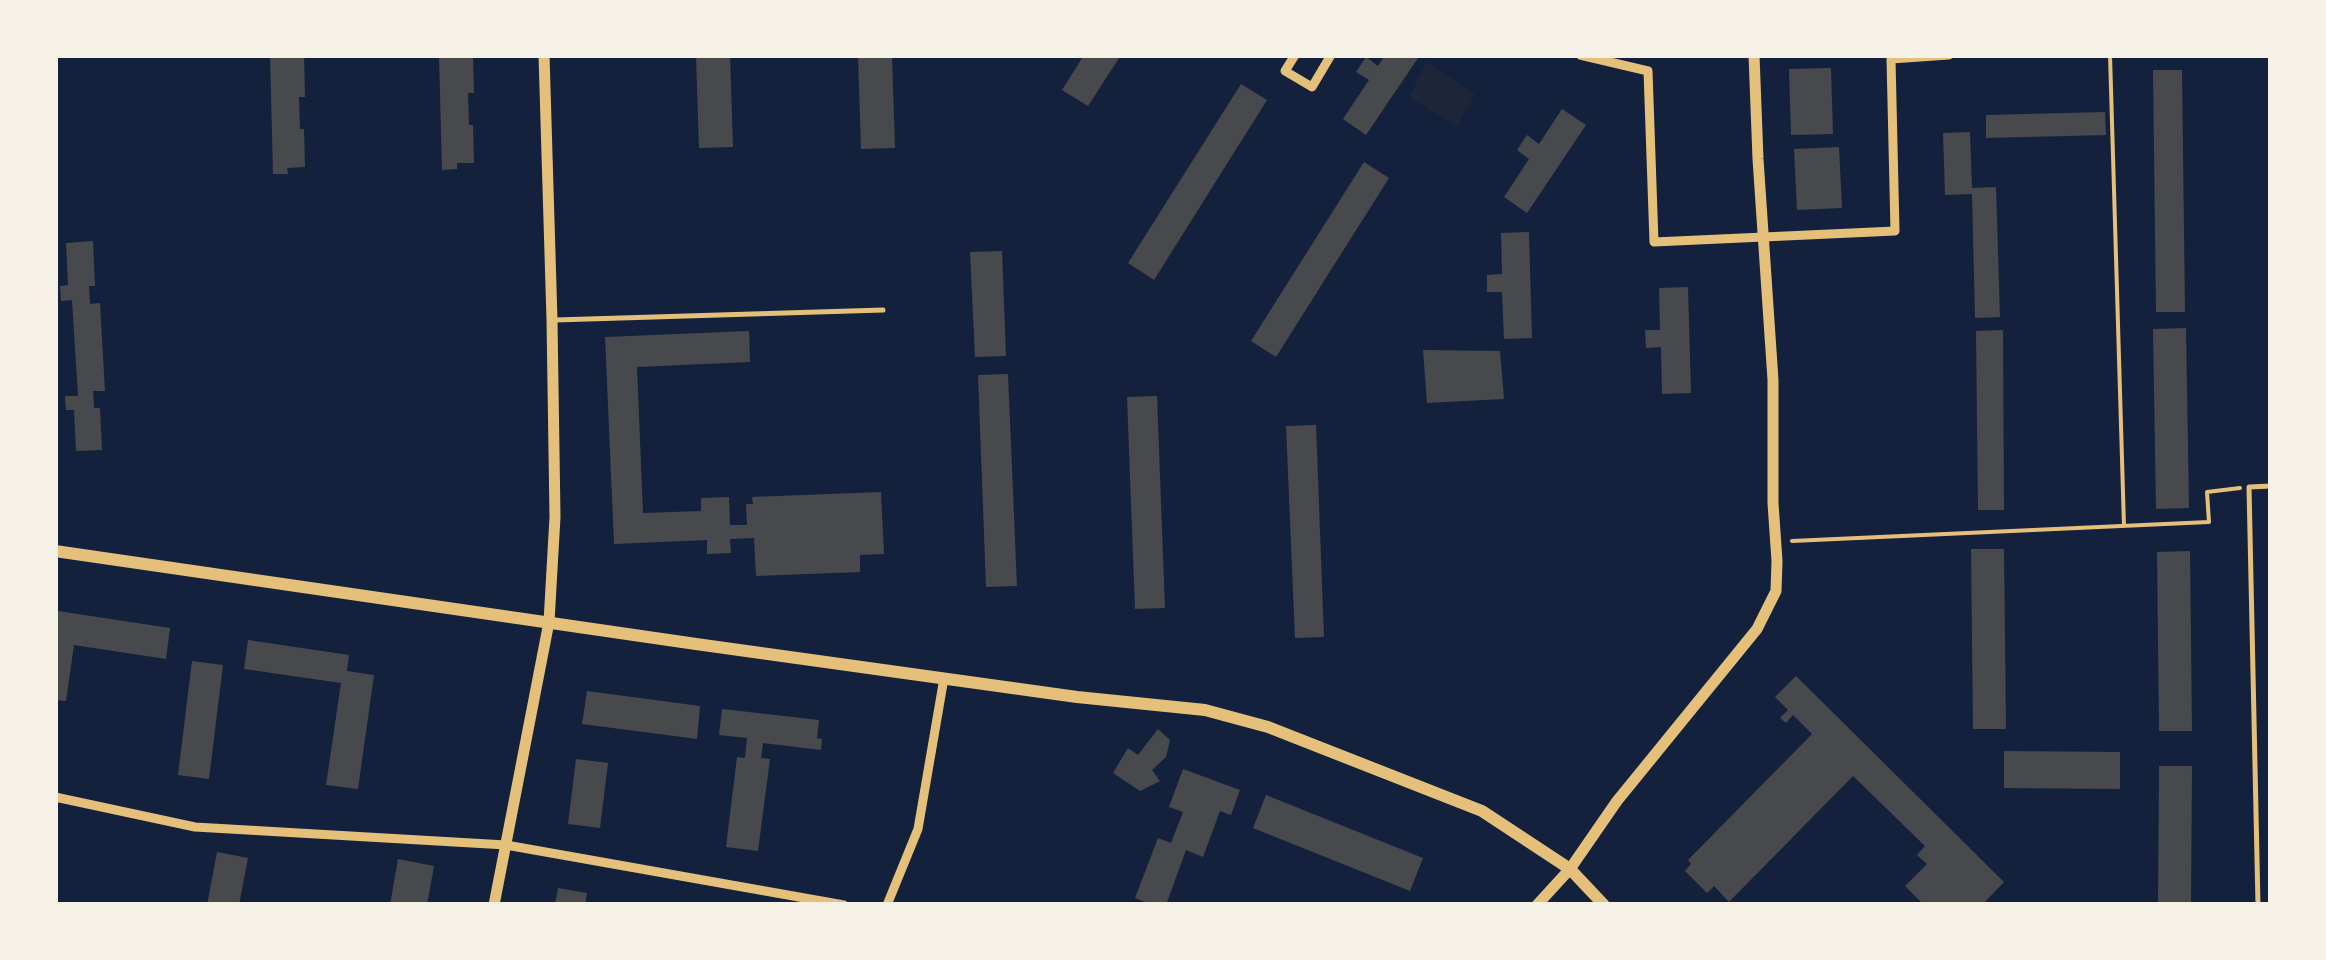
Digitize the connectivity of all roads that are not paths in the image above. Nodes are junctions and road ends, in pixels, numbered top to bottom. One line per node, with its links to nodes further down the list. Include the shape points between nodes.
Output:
1 (544, 55): 9 (street)
2 (1295, 55): 3 (street, via 1285,71 1312,87)
3 (1331, 55)
4 (1580, 55): 7 (street, via 1648,70 1654,242)
5 (1754, 55): 7 (street)
6 (1950, 55): 7 (street, via 1891,59 1895,232)
7 (1763, 238): 16 (street, via 1776,591 1756,629)
8 (883, 310): 9 (lane)
9 (552, 320): 12 (street)
10 (2271, 486): 22 (lane, via 2249,487)
11 (55, 551): 12 (main road)
12 (549, 622): 13 (main road); 15 (street)
13 (944, 678): 16 (main road, via 1205,710 1268,728 1482,811); 19 (street, via 918,830)
14 (55, 797): 15 (street, via 195,827)
15 (506, 846): 17 (street); 18 (street)
16 (1570, 869): 20 (street); 21 (main road)
17 (494, 905)
18 (844, 905)
19 (887, 905)
20 (1536, 905)
21 (1604, 905)
22 (2258, 905)

